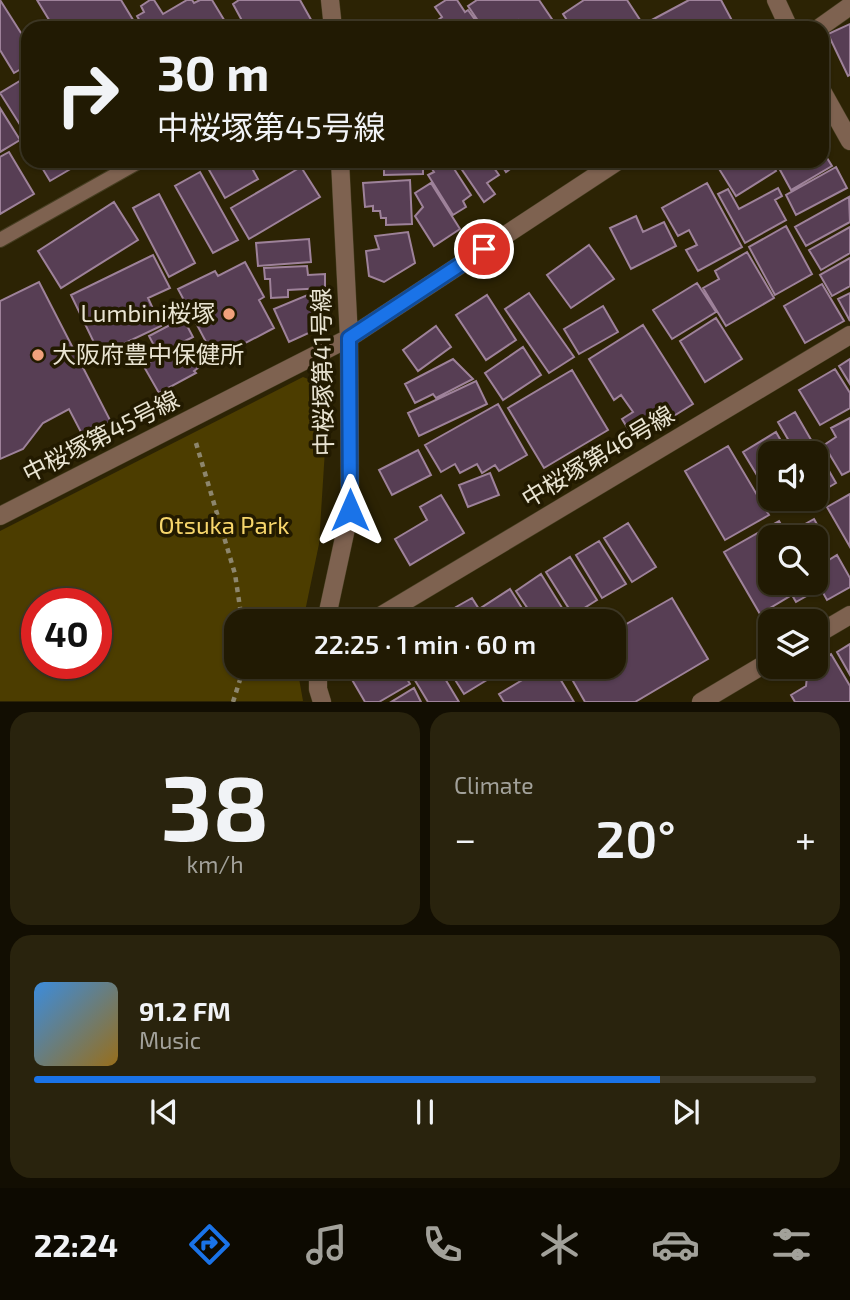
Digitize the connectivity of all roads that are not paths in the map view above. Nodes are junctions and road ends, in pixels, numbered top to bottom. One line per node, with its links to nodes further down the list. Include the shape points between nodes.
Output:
1 (330, 0): 4 (street)
2 (776, 0): 5 (street)
3 (850, 6): 6 (street)
4 (332, 21)
5 (786, 21)
6 (829, 21)
7 (829, 104): 8 (street)
8 (850, 141)
9 (128, 168): 12 (lane)
10 (340, 168): 14 (street, 中桜塚第41号線)
11 (607, 168): 14 (street, 中桜塚第45号線)
12 (0, 240)
13 (850, 335): 17 (street, 中桜塚第46号線)
14 (349, 338): 15 (street, 中桜塚第45号線); 16 (street, 中桜塚第41号線, via 350,510)
15 (0, 516)
16 (329, 609)
17 (392, 609)
18 (850, 615): 19 (street)
19 (828, 628)
20 (758, 668): 23 (street)
21 (318, 679): 22 (street)
22 (322, 702)
23 (701, 702)

